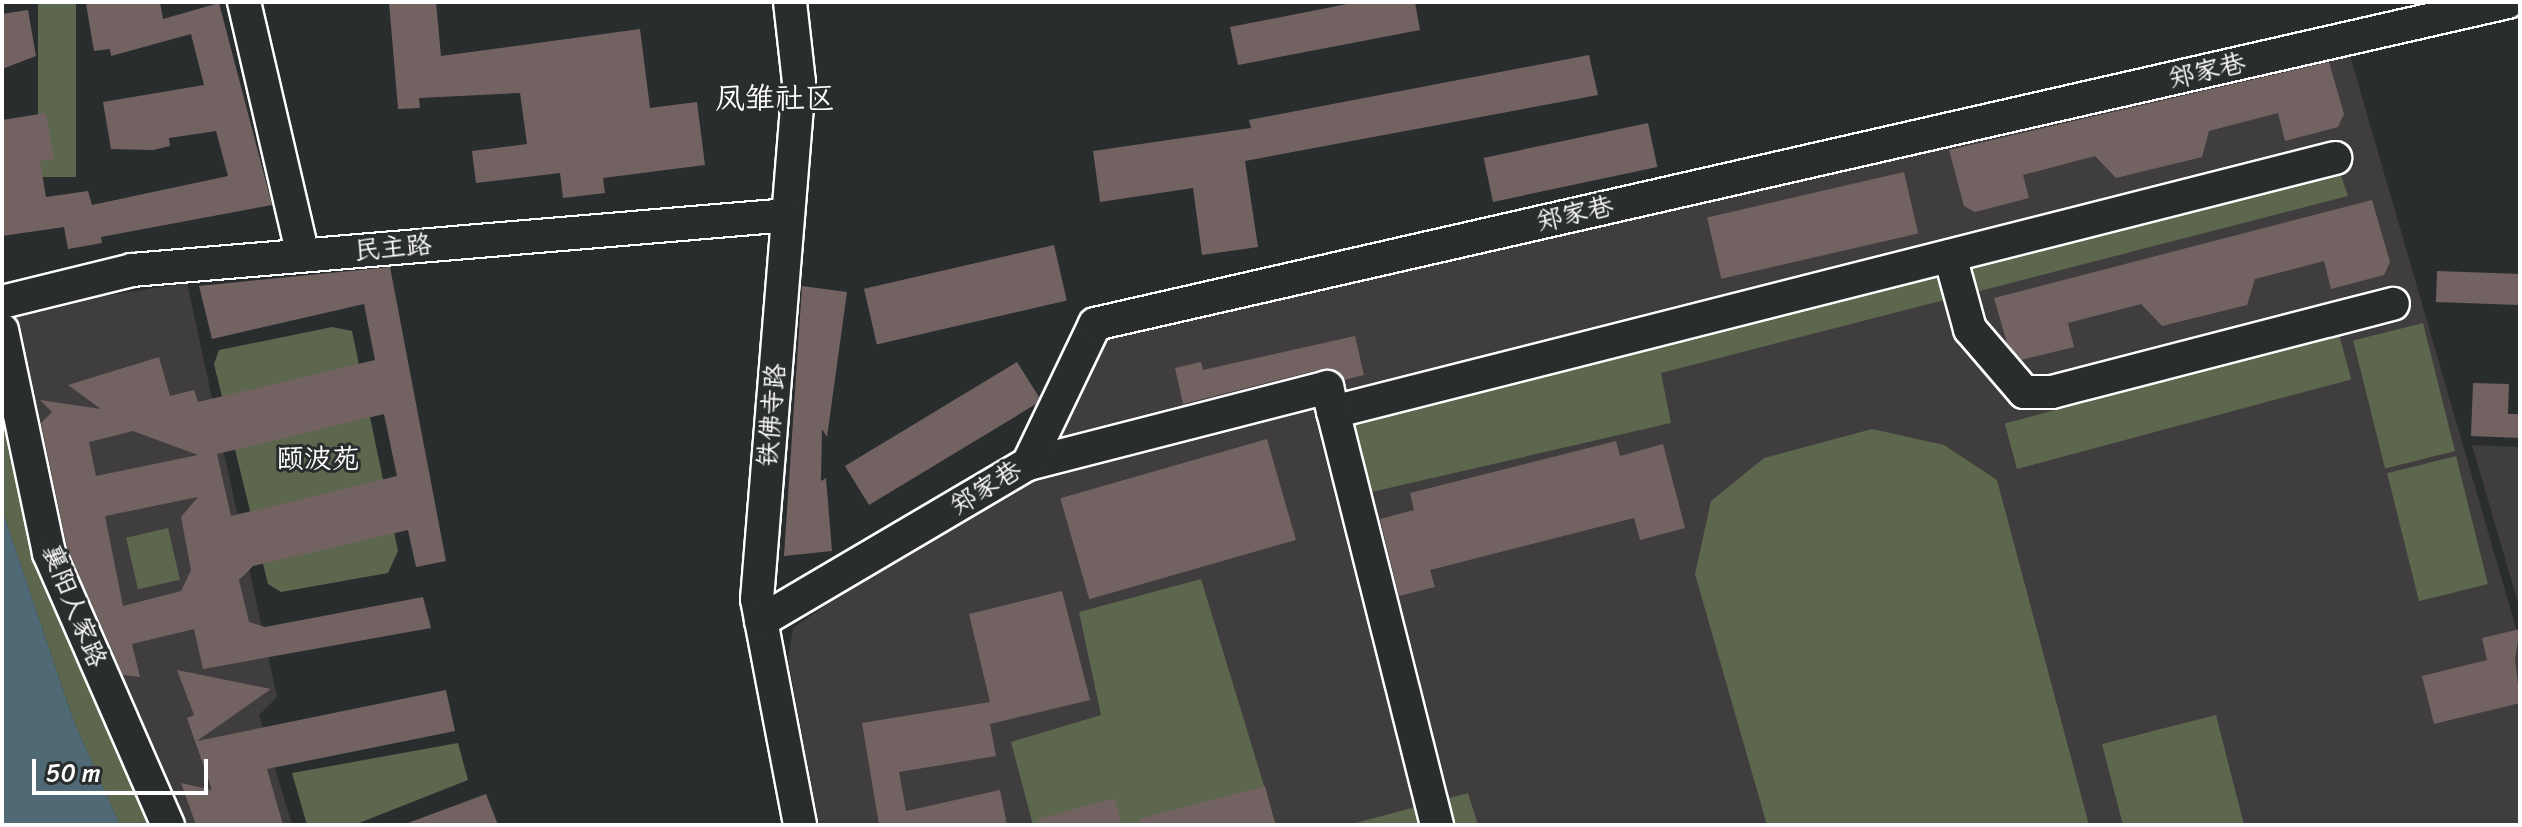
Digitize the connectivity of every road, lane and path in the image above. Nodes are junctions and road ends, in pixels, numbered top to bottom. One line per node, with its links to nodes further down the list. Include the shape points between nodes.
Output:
1 (244, 2): 7 (street)
2 (790, 2): 6 (street, 铁佛寺路, via 799,82)
3 (2510, 2): 4 (street, 郑家巷); 13 (street, 郑家巷, via 1095,324)
4 (2520, 18)
5 (2335, 158): 8 (street)
6 (788, 215): 7 (street, 民主路); 14 (street, 铁佛寺路, via 757,599)
7 (303, 255): 9 (street, 民主路, via 132,270)
8 (1950, 256): 10 (street, via 1970,329 2024,392 2052,392); 12 (street)
9 (2, 302)
10 (2393, 304)
11 (2, 330): 15 (street, 襄阳人家路, via 49,553)
12 (1333, 412): 13 (street, via 1327,387); 17 (street)
13 (1028, 464): 14 (street, 郑家巷)
14 (761, 621): 16 (street, 铁佛寺路)
15 (168, 825)
16 (800, 825)
17 (1437, 825)

